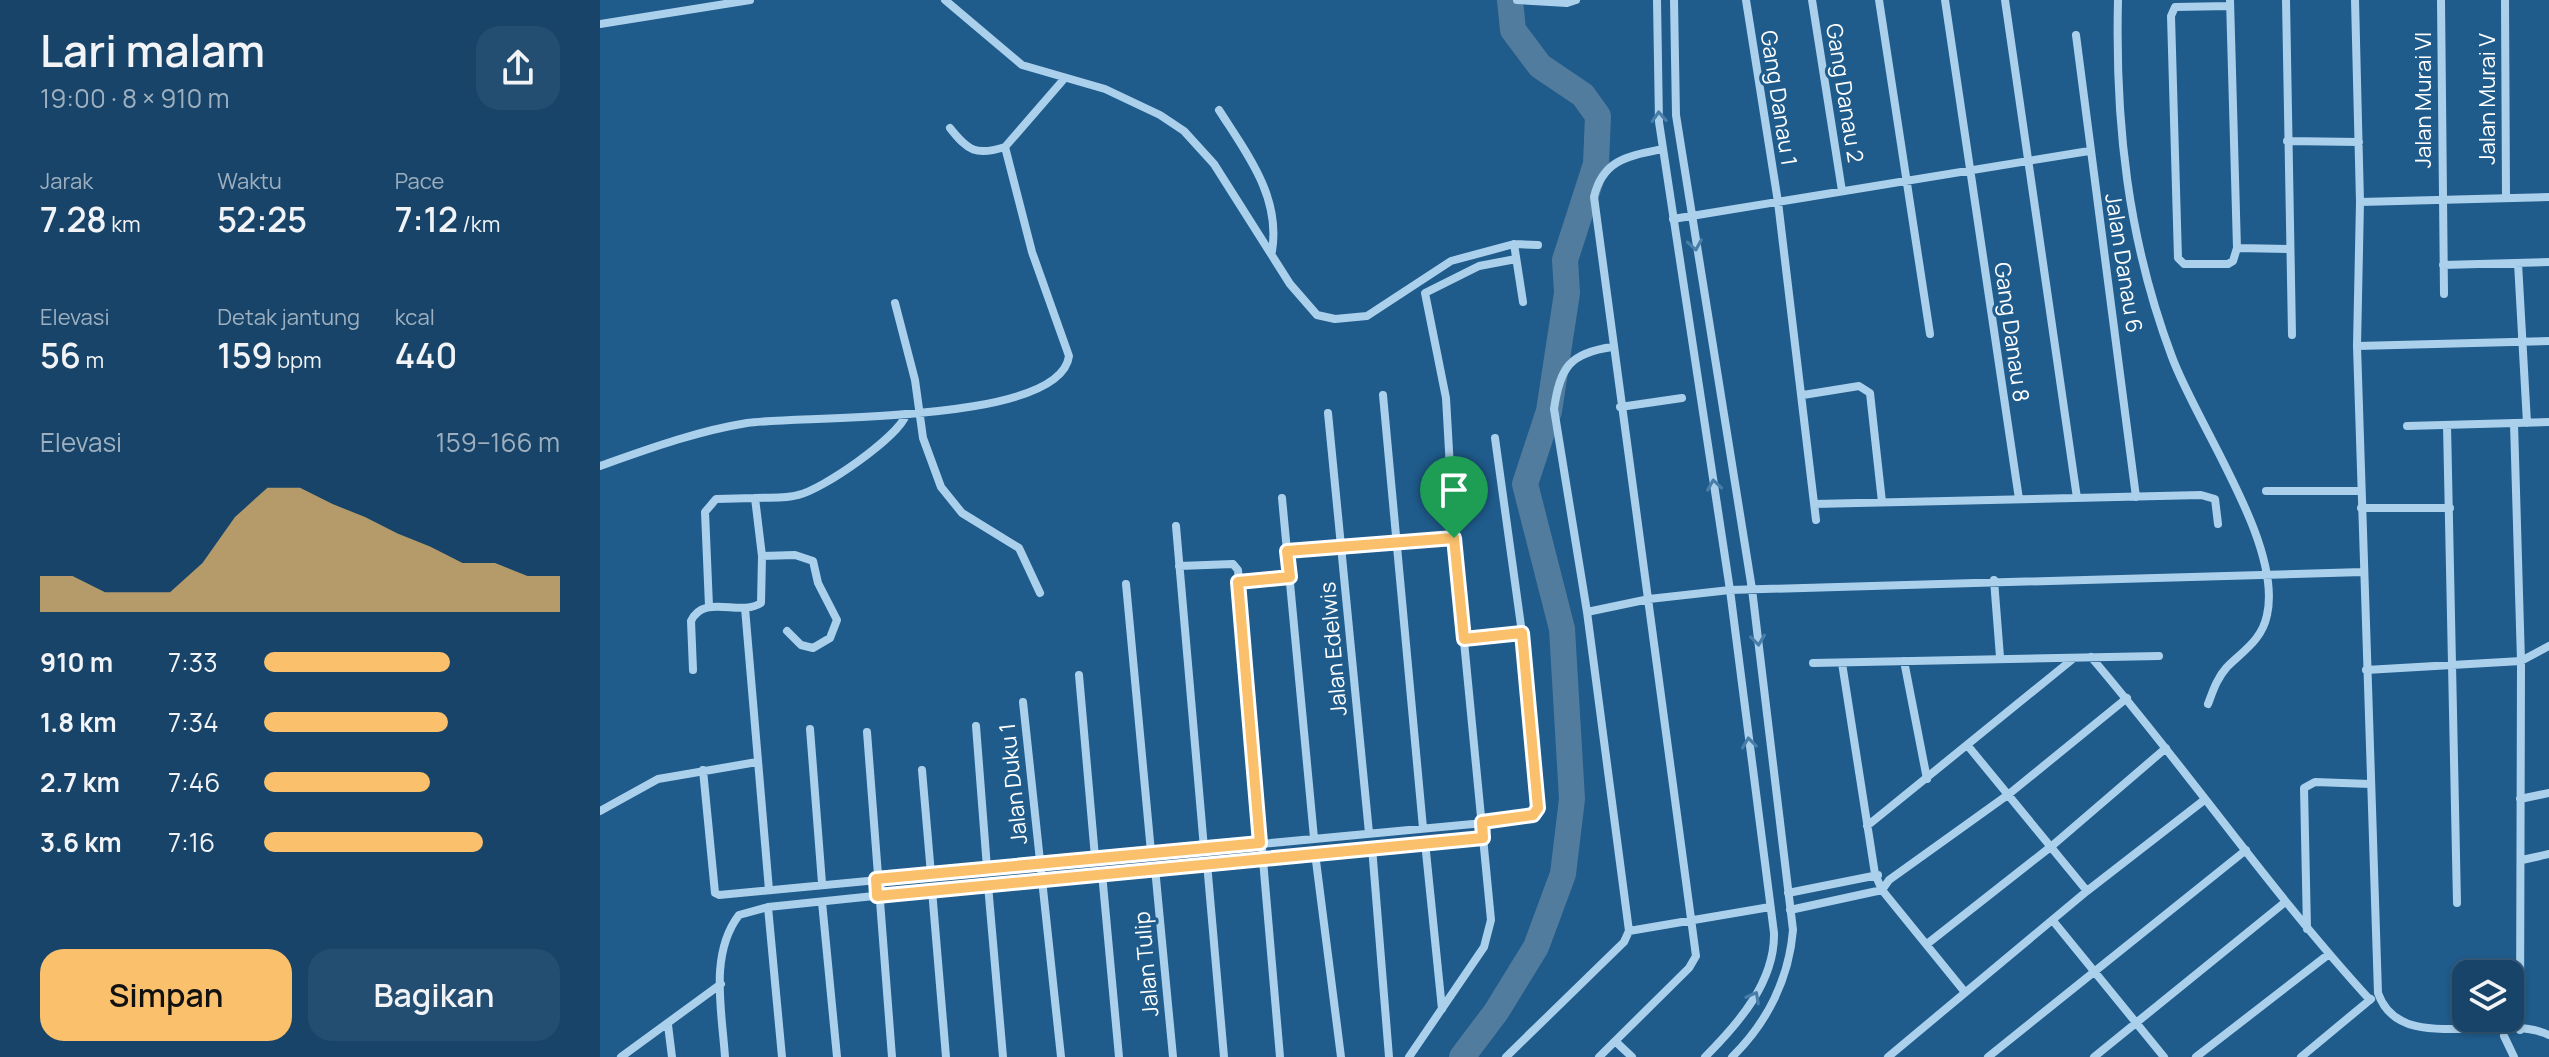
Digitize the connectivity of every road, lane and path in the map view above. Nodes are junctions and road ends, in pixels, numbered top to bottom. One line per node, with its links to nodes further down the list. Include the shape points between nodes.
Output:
1 (750, 0): 18 (street)
2 (945, 0): 20 (street, via 1022,65)
3 (1517, 0): 4 (street)
4 (1576, 0)
5 (1657, 0): 26 (street, one-way to 5)
6 (1674, 0): 37 (street, via 1676,115)
7 (1746, 0): 35 (street, Gang Danau 1)
8 (1812, 0): 31 (street, Gang Danau 2)
9 (1879, 0): 30 (street)
10 (1945, 0): 29 (street, Gang Danau 8)
11 (2005, 0): 28 (street)
12 (2118, 0): 92 (street, via 2121,153 2145,268 2172,358 2248,510)
13 (2286, 0): 23 (street)
14 (2355, 0): 24 (street)
15 (2441, 0): 34 (street, Jalan Murai VI)
16 (2505, 0): 33 (street, Jalan Murai V)
17 (2230, 3): 41 (street); 41 (street, via 2175,7 2171,16 2178,258 2184,264 2228,264)
18 (601, 20)
19 (2076, 35): 27 (street, Jalan Danau 6)
20 (1064, 79): 25 (street); 43 (street, via 1105,89 1184,131 1214,164)
21 (1219, 110): 43 (street, via 1269,197 1275,220)
22 (950, 128): 25 (street, via 976,154)
23 (2287, 141): 24 (street); 42 (street)
24 (2359, 142): 36 (street)
25 (1005, 147): 62 (street, via 1068,366 1041,387 963,410)
26 (1663, 149): 38 (street); 56 (street, via 1615,161 1603,173 1594,197)
27 (2089, 151): 28 (street); 73 (street, Jalan Danau 6)
28 (2027, 160): 29 (street); 76 (street)
29 (1970, 170): 30 (street); 77 (street, Gang Danau 8)
30 (1906, 180): 31 (street); 51 (street)
31 (1842, 191): 35 (street)
32 (2549, 197): 33 (street)
33 (2506, 198): 34 (street)
34 (2442, 200): 36 (street); 47 (street, Jalan Murai VI)
35 (1778, 202): 37 (street); 58 (street, Gang Danau 1)
36 (2360, 202): 55 (street)
37 (1690, 216): 38 (street); 97 (street, one-way to 97)
38 (1673, 219): 98 (street, one-way to 38)
39 (1514, 244): 40 (street); 43 (street, via 1451,261 1367,316 1347,319 1311,310); 44 (street)
40 (1538, 245)
41 (2237, 248): 42 (street)
42 (2288, 249): 52 (street)
43 (1272, 251)
44 (1516, 259): 49 (street); 85 (street, via 1479,266 1425,293 1446,398)
45 (2549, 262): 46 (street)
46 (2518, 263): 47 (street); 53 (street)
47 (2443, 265): 48 (street, Jalan Murai VI)
48 (2444, 294)
49 (1523, 302)
50 (895, 303): 62 (street)
51 (1930, 334)
52 (2292, 335)
53 (2522, 341): 54 (street); 55 (street); 66 (street)
54 (2549, 341)
55 (2357, 346): 72 (street)
56 (1612, 347): 60 (street); 103 (street, via 1584,351 1569,365 1554,409)
57 (1383, 395): 86 (street)
58 (1803, 395): 78 (street, via 1859,386 1870,393); 79 (street, Gang Danau 1)
59 (1682, 398): 60 (street)
60 (1620, 407): 100 (street)
61 (1328, 413): 87 (street, Jalan Edelwis)
62 (922, 414): 63 (street); 99 (street, via 923,438 947,497 971,520 1014,543)
63 (906, 415): 70 (street, via 735,425); 74 (street, via 893,435 861,460 803,494)
64 (2549, 422): 66 (street)
65 (2514, 423): 66 (street); 67 (street); 113 (street)
66 (2527, 423)
67 (2447, 425): 68 (street); 81 (street)
68 (2407, 426)
69 (1495, 438): 105 (street)
70 (600, 466)
71 (2266, 491): 72 (street)
72 (2360, 491): 80 (street)
73 (2136, 497): 76 (street); 83 (street, via 2212,497)
74 (755, 498): 89 (street); 101 (street, via 716,499 705,512)
75 (1282, 498): 88 (street)
76 (2077, 498): 77 (street)
77 (2019, 499): 78 (street)
78 (1882, 502): 79 (street)
79 (1814, 504): 82 (street, Gang Danau 1)
80 (2361, 508): 81 (street); 91 (street)
81 (2450, 508): 116 (street)
82 (1816, 520)
83 (2218, 524)
84 (1176, 526): 90 (street)
85 (1454, 538): 86 (street); 106 (street)
86 (1397, 543): 87 (street); 140 (street)
87 (1342, 547): 88 (street); 141 (street, Jalan Edelwis)
88 (1287, 551): 93 (street)
89 (762, 556): 102 (street, via 761,603); 104 (street, via 795,555 813,561 837,620 830,638 813,648 801,645)
90 (1179, 566): 95 (street, via 1233,564); 148 (street)
91 (2363, 572): 92 (street); 118 (street)
92 (2265, 574): 94 (street); 122 (street, via 2268,614 2257,640 2220,676)
93 (1290, 577): 95 (street); 142 (street)
94 (1994, 580): 97 (street); 109 (street)
95 (1238, 582): 145 (street)
96 (1126, 584): 150 (street)
97 (1752, 589): 98 (street); 172 (street, one-way to 172)
98 (1730, 590): 100 (street); 178 (street, one-way to 98)
99 (1040, 593)
100 (1649, 599): 103 (street); 180 (street)
101 (709, 606): 102 (street); 117 (street, via 691,621)
102 (745, 608): 128 (street)
103 (1587, 612): 184 (street)
104 (787, 631)
105 (1522, 633): 106 (street); 138 (street, via 1538,808 1526,819)
106 (1464, 639): 138 (street)
107 (2549, 646): 113 (street)
108 (2159, 656): 110 (street)
109 (2000, 657): 111 (street); 112 (street)
110 (2091, 657): 111 (street); 120 (street)
111 (2074, 658): 126 (street)
112 (1904, 661): 115 (street); 131 (street)
113 (2521, 661): 116 (street); 135 (street)
114 (1813, 663): 115 (street)
115 (1842, 663): 139 (street)
116 (2455, 664): 118 (street); 176 (street)
117 (693, 670)
118 (2366, 670): 132 (street)
119 (1079, 675): 153 (street)
120 (2127, 698): 127 (street); 134 (street)
121 (1023, 702): 156 (street, Jalan Duku 1)
122 (2208, 704)
123 (976, 726): 158 (street)
124 (810, 729): 166 (street)
125 (867, 732): 163 (street)
126 (1968, 746): 131 (street); 134 (street)
127 (2166, 748): 136 (street); 146 (street)
128 (757, 762): 129 (street); 168 (street)
129 (703, 770): 137 (street, via 658,779); 168 (street, via 715,893)
130 (922, 770): 161 (street)
131 (1927, 779): 139 (street)
132 (2370, 784): 182 (street, via 2315,782 2304,788); 192 (street)
133 (2549, 793): 135 (street)
134 (2009, 794): 146 (street); 165 (street)
135 (2520, 799): 155 (street)
136 (2203, 801): 149 (street); 171 (street)
137 (600, 811)
138 (1482, 822): 140 (street); 143 (street)
139 (1867, 826): 162 (street)
140 (1423, 828): 141 (street)
141 (1369, 833): 142 (street)
142 (1314, 838): 145 (street)
143 (1483, 838): 144 (street); 194 (street, via 1490,932)
144 (1425, 842): 147 (street); 194 (street)
145 (1260, 843): 148 (street); 154 (street)
146 (2051, 846): 171 (street); 186 (street)
147 (1372, 847): 151 (street); 218 (street)
148 (1204, 848): 150 (street)
149 (2246, 850): 175 (street); 189 (street)
150 (1151, 852): 153 (street)
151 (1315, 853): 154 (street); 217 (street)
152 (2549, 854): 155 (street)
153 (1095, 857): 156 (street)
154 (1262, 858): 157 (street); 216 (street)
155 (2522, 860): 188 (street)
156 (1040, 862): 158 (street); 164 (street, Jalan Duku 1)
157 (1207, 863): 159 (street); 215 (street)
158 (987, 868): 161 (street)
159 (1155, 868): 160 (street); 214 (street, Jalan Tulip)
160 (1102, 873): 164 (street); 213 (street)
161 (931, 874): 163 (street)
162 (1875, 874): 165 (street); 170 (street); 172 (street)
163 (876, 879): 166 (street); 173 (street)
164 (1041, 880): 167 (street); 212 (street, Jalan Duku 1)
165 (1889, 880): 170 (street)
166 (822, 883): 168 (street)
167 (988, 885): 169 (street); 211 (street)
168 (769, 890)
169 (932, 890): 173 (street); 210 (street)
170 (1882, 890): 179 (street); 186 (street)
171 (2087, 891): 181 (street)
172 (1788, 893): 179 (street)
173 (877, 896): 174 (street); 209 (street)
174 (822, 902): 177 (street); 208 (street)
175 (2284, 903): 182 (street); 195 (street)
176 (2457, 903)
177 (768, 907): 190 (street, via 739,915 731,925 720,960); 207 (street)
178 (1770, 907): 180 (street); 185 (street)
179 (1790, 910): 183 (street)
180 (1691, 922): 184 (street); 203 (street, via 1697,946 1694,962)
181 (2054, 922): 189 (street); 191 (street)
182 (2307, 929): 187 (street)
183 (1793, 930): 185 (street); 224 (street, via 1781,985 1760,1026)
184 (1629, 931): 220 (street, via 1624,942)
185 (1774, 933): 223 (street, one-way to 185, via 1746,1012 1766,974)
186 (1927, 944): 191 (street)
187 (2329, 954): 193 (street); 229 (street)
188 (2521, 960)
189 (2092, 971): 195 (street); 226 (street)
190 (721, 984): 196 (street); 206 (street)
191 (1964, 991): 225 (street)
192 (2378, 993): 193 (street); 197 (street)
193 (2370, 1000): 230 (street)
194 (1442, 1010): 219 (street)
195 (2136, 1022): 227 (street); 228 (street)
196 (668, 1025): 204 (street); 205 (street)
197 (2390, 1028)
198 (2524, 1031): 200 (street)
199 (2515, 1032): 201 (street)
200 (2549, 1035)
201 (2504, 1036): 202 (street); 231 (street)
202 (2494, 1039)
203 (1615, 1041): 221 (street); 222 (street)
204 (621, 1057)
205 (672, 1057)
206 (725, 1057)
207 (782, 1057)
208 (837, 1057)
209 (892, 1057)
210 (946, 1057)
211 (1003, 1057)
212 (1061, 1057)
213 (1119, 1057)
214 (1173, 1057)
215 (1224, 1057)
216 (1280, 1057)
217 (1341, 1057)
218 (1389, 1057)
219 (1409, 1057)
220 (1506, 1057)
221 (1599, 1057)
222 (1632, 1057)
223 (1705, 1057)
224 (1732, 1057)
225 (1888, 1057)
226 (1988, 1057)
227 (2094, 1057)
228 (2164, 1057)
229 (2196, 1057)
230 (2301, 1057)
231 (2514, 1057)

